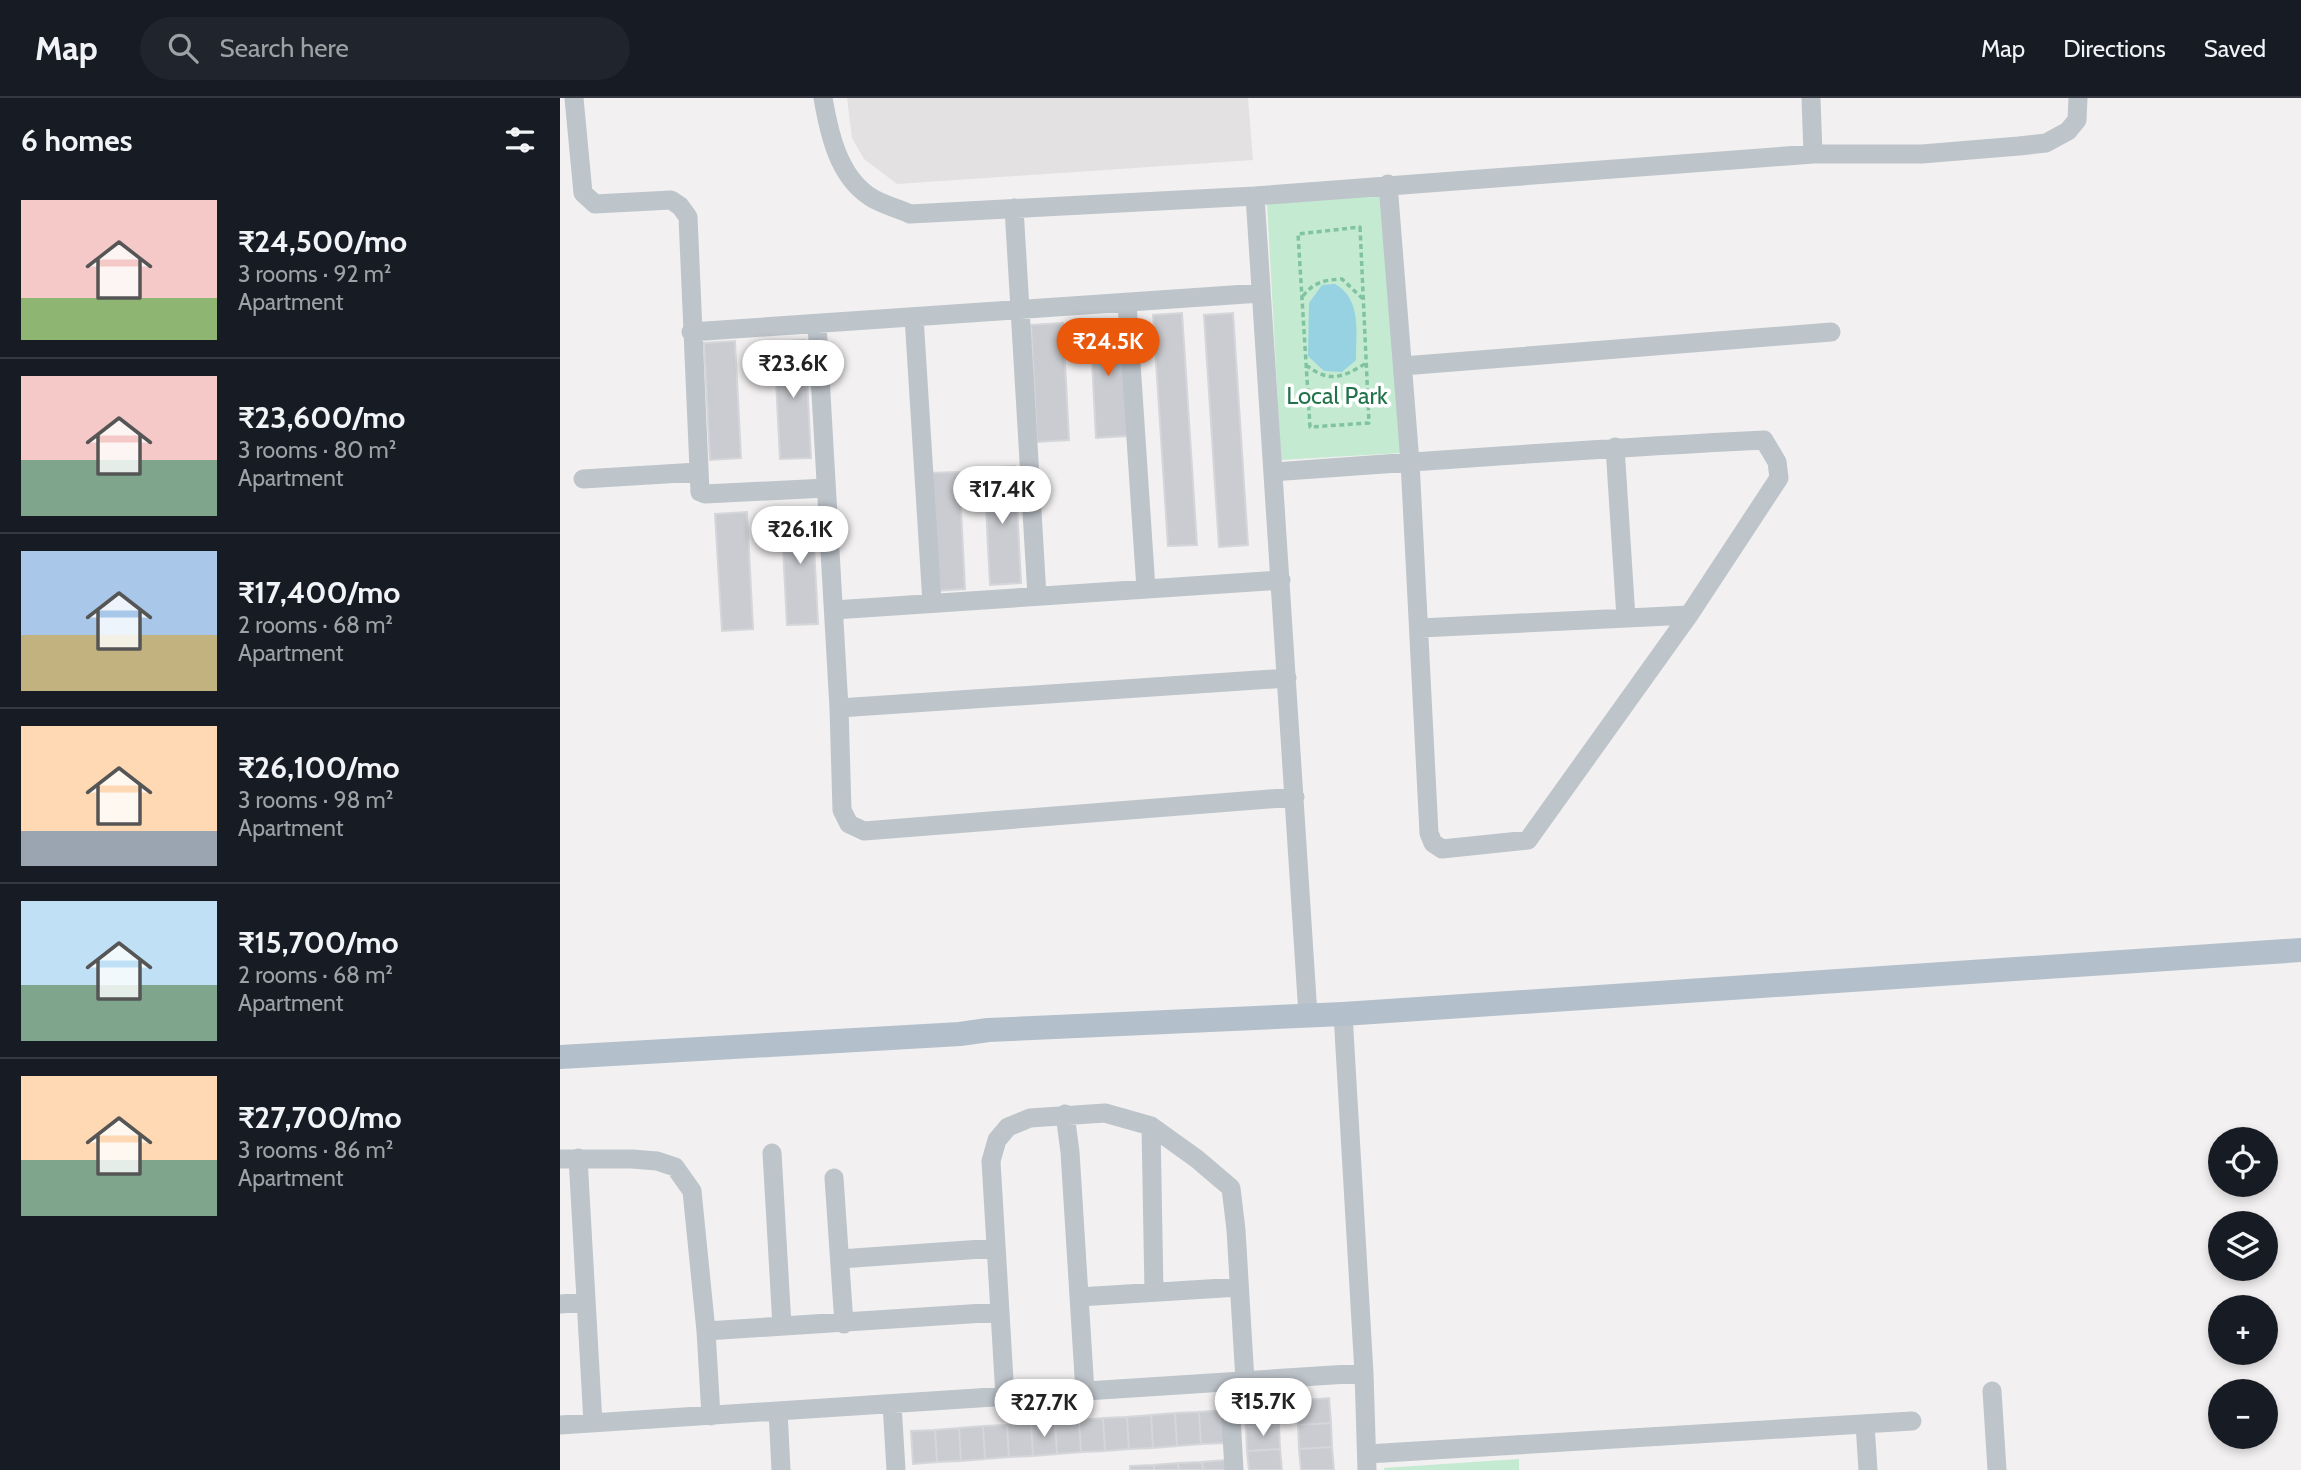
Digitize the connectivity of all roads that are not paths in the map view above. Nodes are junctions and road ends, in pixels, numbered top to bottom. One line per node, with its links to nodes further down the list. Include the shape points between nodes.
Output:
1 (574, 98): 14 (street, via 583,193 589,200 595,204 671,200 688,217)
2 (823, 98): 8 (street, via 845,174 869,197 910,214)
3 (1811, 98): 5 (street)
4 (2078, 98): 5 (street, via 2077,120 2046,143 1922,154)
5 (1813, 154): 6 (street)
6 (1388, 184): 7 (street); 16 (street)
7 (1255, 196): 8 (street); 9 (street)
8 (1014, 208): 11 (street)
9 (1261, 293): 10 (street); 20 (street)
10 (1127, 303): 11 (street); 24 (street)
11 (1020, 310): 12 (street); 25 (street)
12 (914, 317): 13 (street); 26 (street)
13 (817, 324): 14 (street); 22 (street)
14 (691, 332): 19 (street)
15 (1831, 332): 16 (street)
16 (1402, 366): 18 (street)
17 (1615, 447): 18 (street); 28 (street, via 1764,440 1777,462 1779,478); 29 (street)
18 (1410, 462): 20 (street); 30 (street)
19 (698, 472): 21 (street); 22 (street, via 698,489 705,494)
20 (1273, 472): 23 (street)
21 (583, 479)
22 (826, 488): 27 (street)
23 (1280, 580): 24 (street); 31 (street)
24 (1146, 589): 25 (street)
25 (1037, 596): 26 (street)
26 (932, 603): 27 (street)
27 (834, 610): 32 (street)
28 (1689, 615): 29 (street); 30 (street, via 1528,840 1442,849 1429,833)
29 (1626, 618): 30 (street)
30 (1420, 628)
31 (1287, 678): 32 (street); 33 (street)
32 (839, 708): 33 (street, via 842,810 849,824 864,831)
33 (1295, 797): 36 (street)
34 (2301, 950): 35 (main road)
35 (1343, 1014): 36 (main road); 54 (street)
36 (1308, 1015): 37 (main road)
37 (560, 1057)
38 (1065, 1115): 39 (street, via 1105,1113); 43 (street, via 1030,1118 1008,1128 997,1140 991,1161); 47 (street)
39 (1151, 1126): 45 (street, via 1231,1188); 46 (street)
40 (772, 1153): 52 (street)
41 (569, 1158): 48 (street); 53 (street, via 632,1158 676,1167 692,1191)
42 (834, 1178): 44 (street)
43 (996, 1248): 44 (street); 50 (street)
44 (840, 1259): 51 (street)
45 (1240, 1287): 46 (street); 55 (street)
46 (1154, 1292): 47 (street)
47 (1079, 1297): 57 (street)
48 (586, 1302): 49 (street); 63 (street)
49 (560, 1304)
50 (1000, 1312): 51 (street); 58 (street)
51 (844, 1324): 52 (street)
52 (782, 1326): 53 (street)
53 (706, 1331): 61 (street)
54 (1364, 1373): 55 (street); 66 (street)
55 (1237, 1382): 57 (street); 69 (street)
56 (1992, 1391): 71 (street)
57 (1085, 1392): 58 (street)
58 (1005, 1397): 59 (street)
59 (892, 1404): 60 (street); 68 (street)
60 (778, 1411): 61 (street); 67 (street)
61 (711, 1416): 63 (street)
62 (1912, 1421): 64 (street)
63 (593, 1423): 65 (street)
64 (1865, 1424): 66 (street); 70 (street)
65 (560, 1425)
66 (1367, 1462)
67 (781, 1470)
68 (896, 1470)
69 (1234, 1470)
70 (1868, 1470)
71 (1997, 1470)

